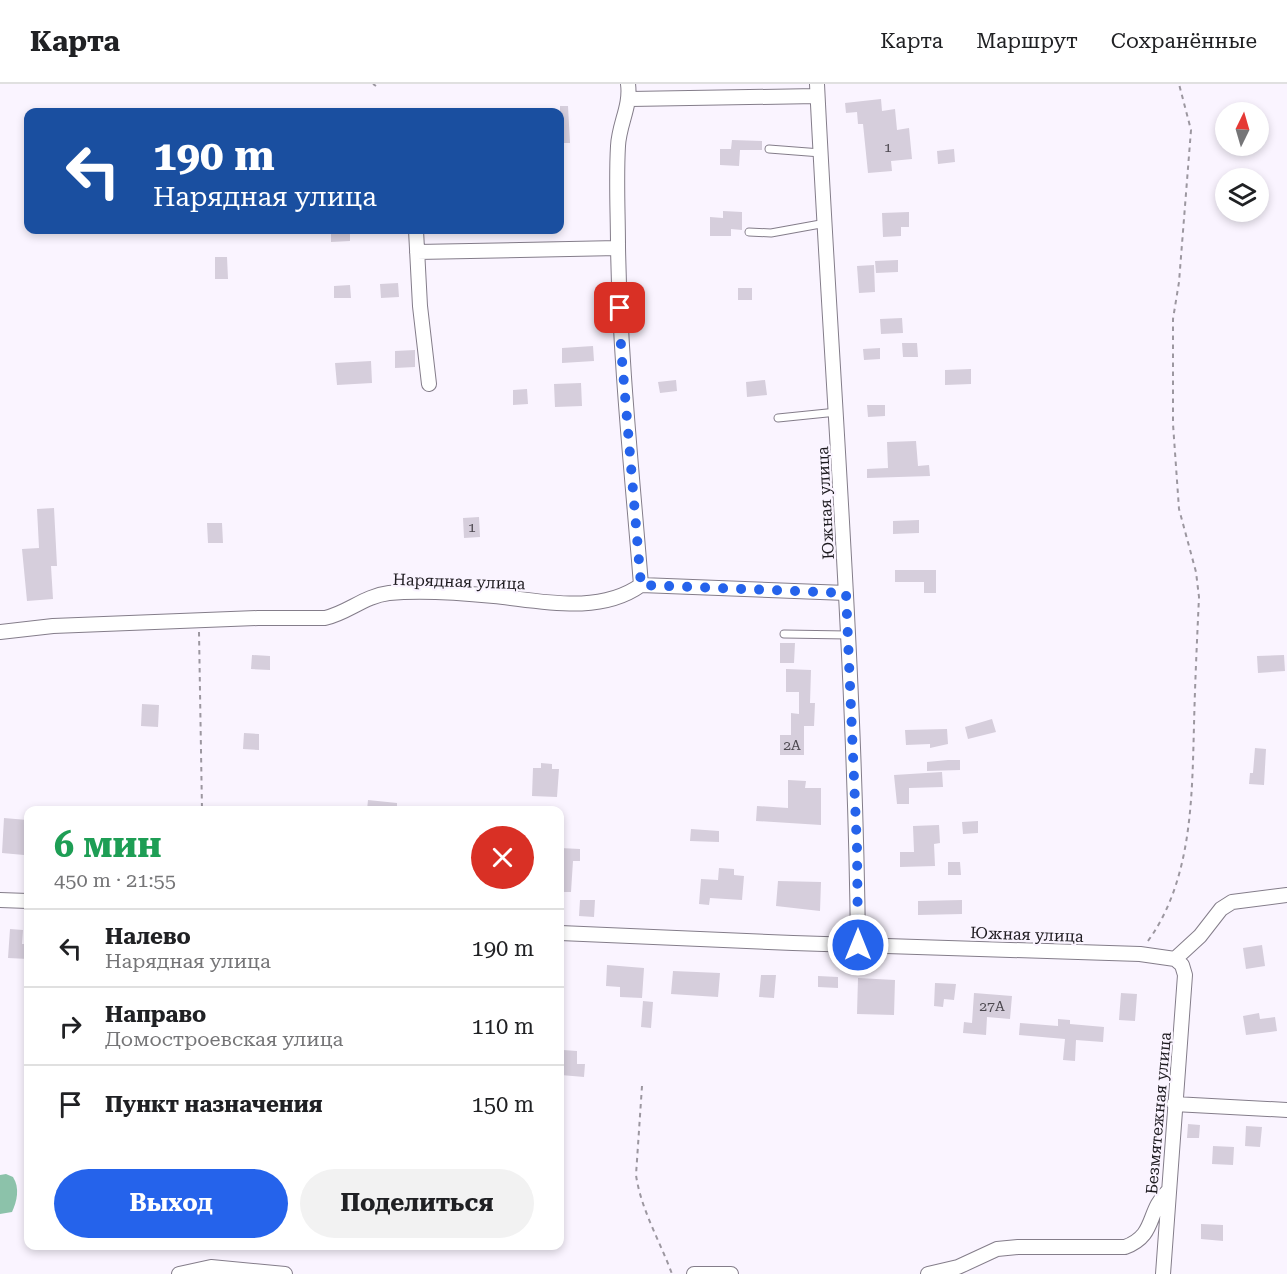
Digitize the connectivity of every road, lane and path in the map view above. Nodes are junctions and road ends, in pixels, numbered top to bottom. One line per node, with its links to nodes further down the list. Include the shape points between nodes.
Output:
1 (628, 84): 4 (street)
2 (1179, 84): 27 (path, via 1191,130 1173,319 1173,424 1179,509 1199,597 1193,784 1181,870 1167,912)
3 (817, 90): 4 (street); 6 (street, Южная улица)
4 (630, 99): 10 (street, via 618,144)
5 (769, 149): 6 (lane)
6 (821, 153): 7 (street, Южная улица)
7 (826, 223): 8 (lane); 13 (street, Южная улица)
8 (749, 232)
9 (416, 234): 11 (street)
10 (618, 248): 11 (street); 15 (street, via 621,348)
11 (417, 252): 12 (street)
12 (429, 384)
13 (837, 412): 14 (lane); 16 (street, Южная улица)
14 (778, 418)
15 (641, 585): 16 (street, Нарядная улица); 17 (street, Нарядная улица, via 629,593 595,602 390,593 363,600 325,618)
16 (846, 593): 20 (street, Южная улица)
17 (197, 621): 18 (street, Нарядная улица, via 53,626); 21 (path)
18 (0, 632)
19 (784, 634): 20 (lane)
20 (847, 635): 26 (street, Южная улица)
21 (202, 806)
22 (1287, 895): 28 (street, via 1232,902)
23 (0, 900): 24 (street)
24 (24, 901)
25 (564, 933): 26 (street, Южная улица)
26 (858, 945): 27 (street, Южная улица)
27 (1140, 954): 28 (street, Южная улица)
28 (1175, 959): 30 (street, Безмятежная улица, via 1185,975)
29 (642, 1086): 35 (path, via 638,1188)
30 (1174, 1104): 31 (street); 32 (street, Безмятежная улица)
31 (1287, 1110)
32 (1168, 1191): 38 (street, via 1153,1212 1146,1234 1125,1247 997,1249 958,1267); 39 (street, Безмятежная улица)
33 (179, 1274): 34 (street, via 212,1267)
34 (285, 1274)
35 (672, 1274)
36 (694, 1274): 37 (street)
37 (730, 1274)
38 (928, 1274)
39 (1162, 1274)

